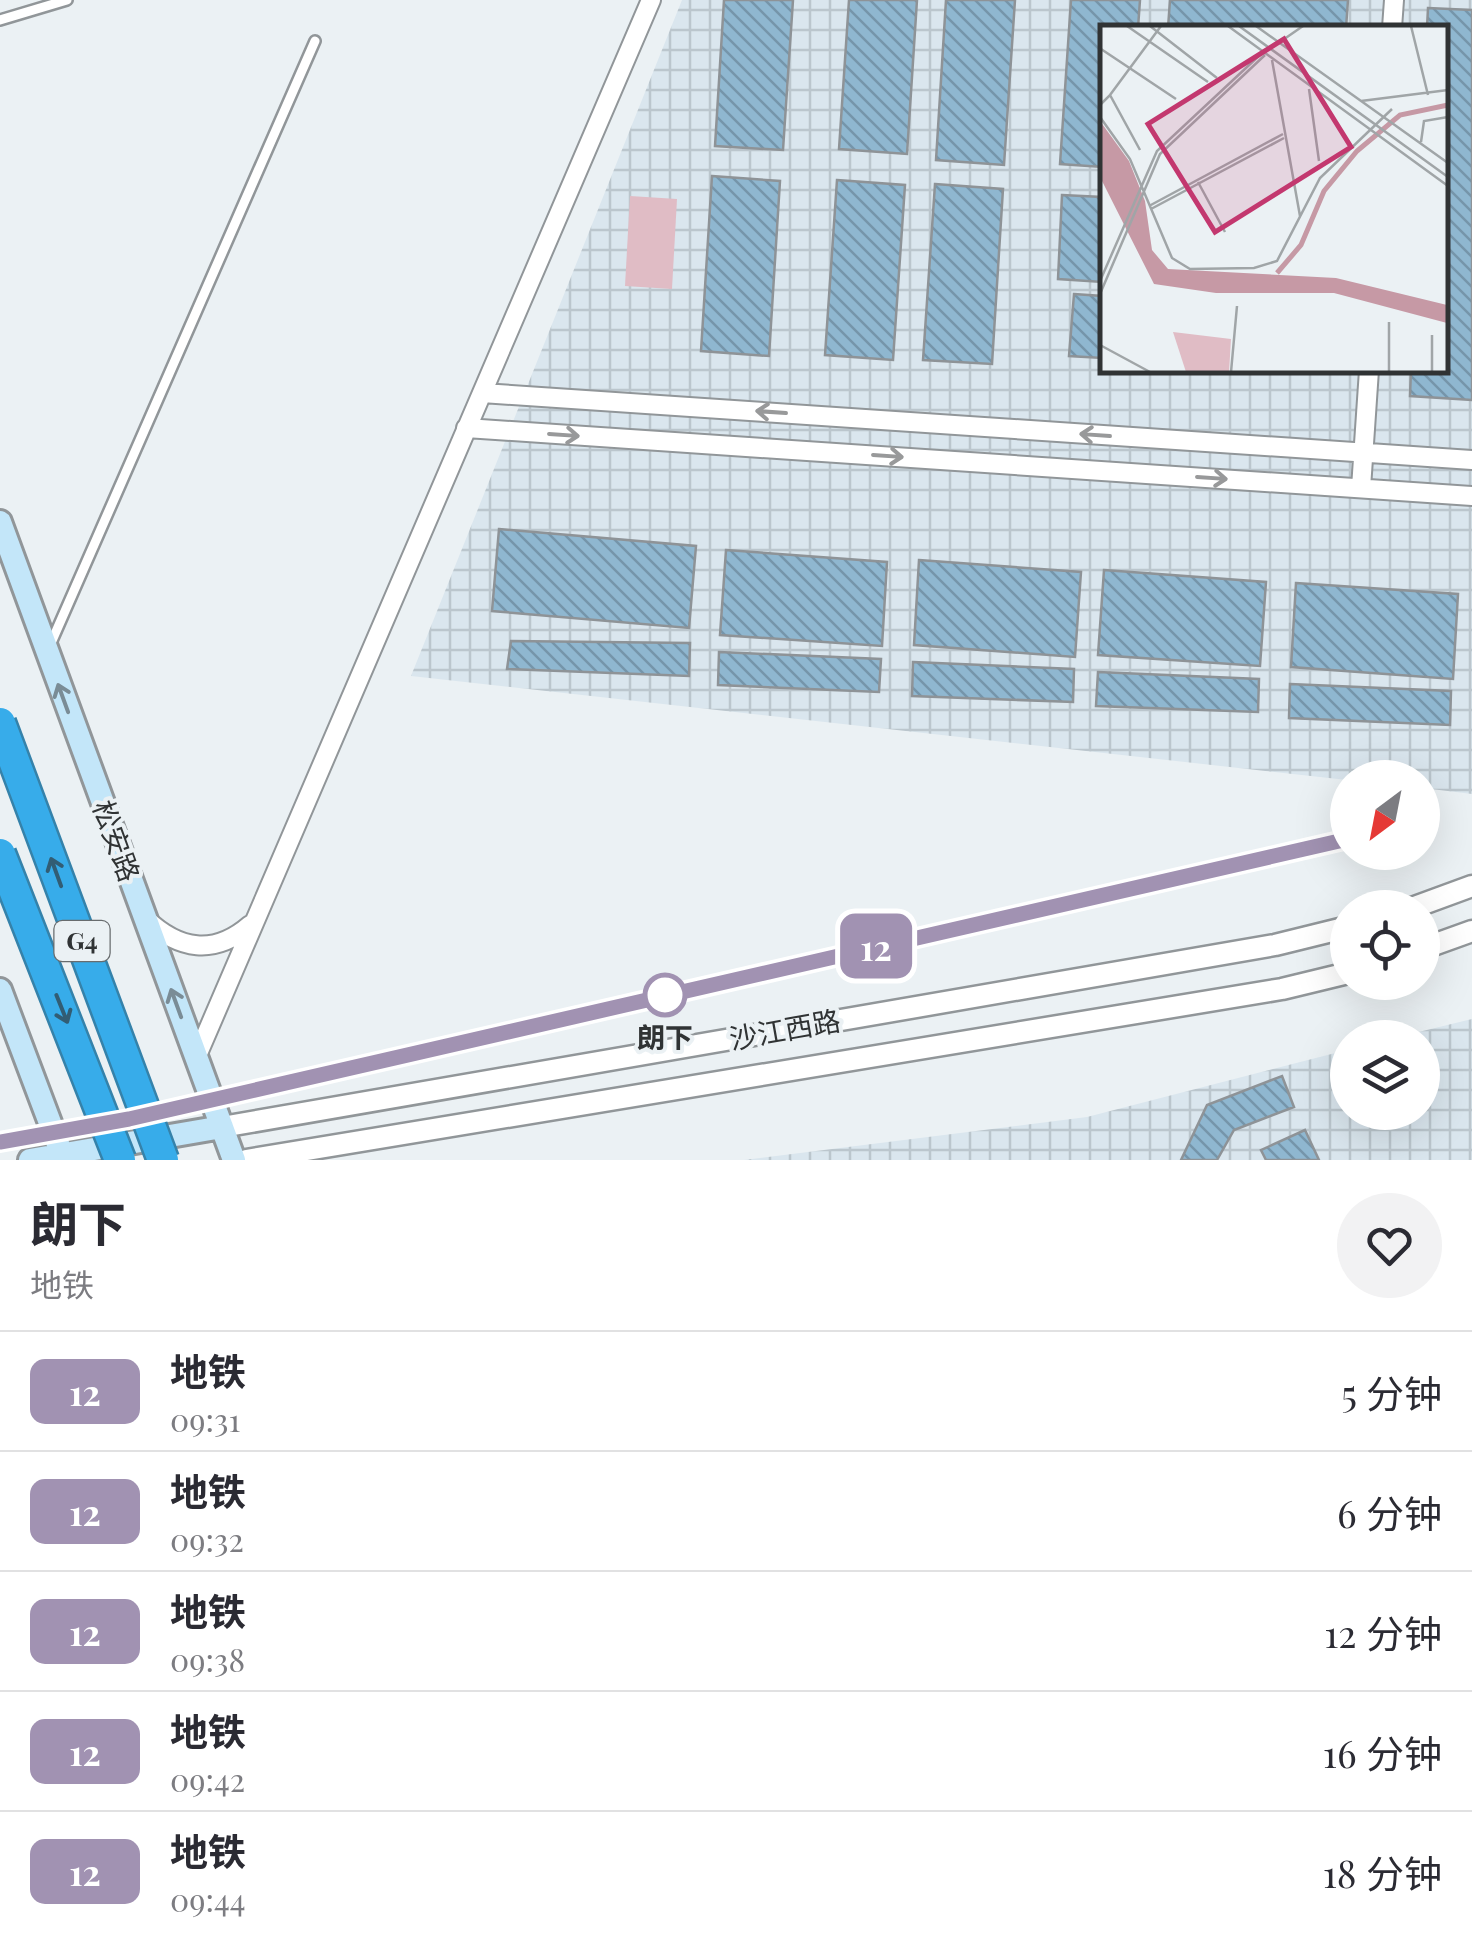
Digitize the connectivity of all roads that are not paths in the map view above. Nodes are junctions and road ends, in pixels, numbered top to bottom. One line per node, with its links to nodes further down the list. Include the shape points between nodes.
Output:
1 (67, 0): 4 (lane)
2 (651, 0): 8 (street)
3 (1394, 0): 5 (street)
4 (0, 20)
5 (1392, 25)
6 (314, 41): 15 (lane)
7 (1369, 372): 10 (street)
8 (482, 392): 9 (street); 10 (street, one-way to 8)
9 (466, 428): 12 (street, one-way to 12); 21 (street)
10 (1364, 453): 11 (street); 12 (street)
11 (1472, 460)
12 (1361, 488): 13 (street)
13 (1472, 496)
14 (0, 522): 15 (main road, 松安路)
15 (46, 653): 20 (main road, 松安路, one-way to 15)
16 (0, 723): 32 (highway, G4, one-way to 16, bridge)
17 (0, 854): 31 (highway, G4, one-way to 31, bridge)
18 (1472, 886): 19 (street)
19 (1440, 899)
20 (144, 917): 21 (street, via 185,944 213,946); 27 (main road, 松安路, one-way to 20)
21 (254, 922): 27 (street)
22 (1330, 931): 28 (street, 沙江西路)
23 (1472, 931): 24 (street)
24 (1440, 943)
25 (1330, 977): 34 (street, 沙江西路)
26 (0, 990): 29 (main road)
27 (196, 1058): 28 (main road, 松安路)
28 (222, 1128): 29 (main road); 33 (main road, 松安路)
29 (63, 1157): 30 (main road)
30 (30, 1160)
31 (120, 1160)
32 (163, 1160)
33 (234, 1160)
34 (246, 1160)

